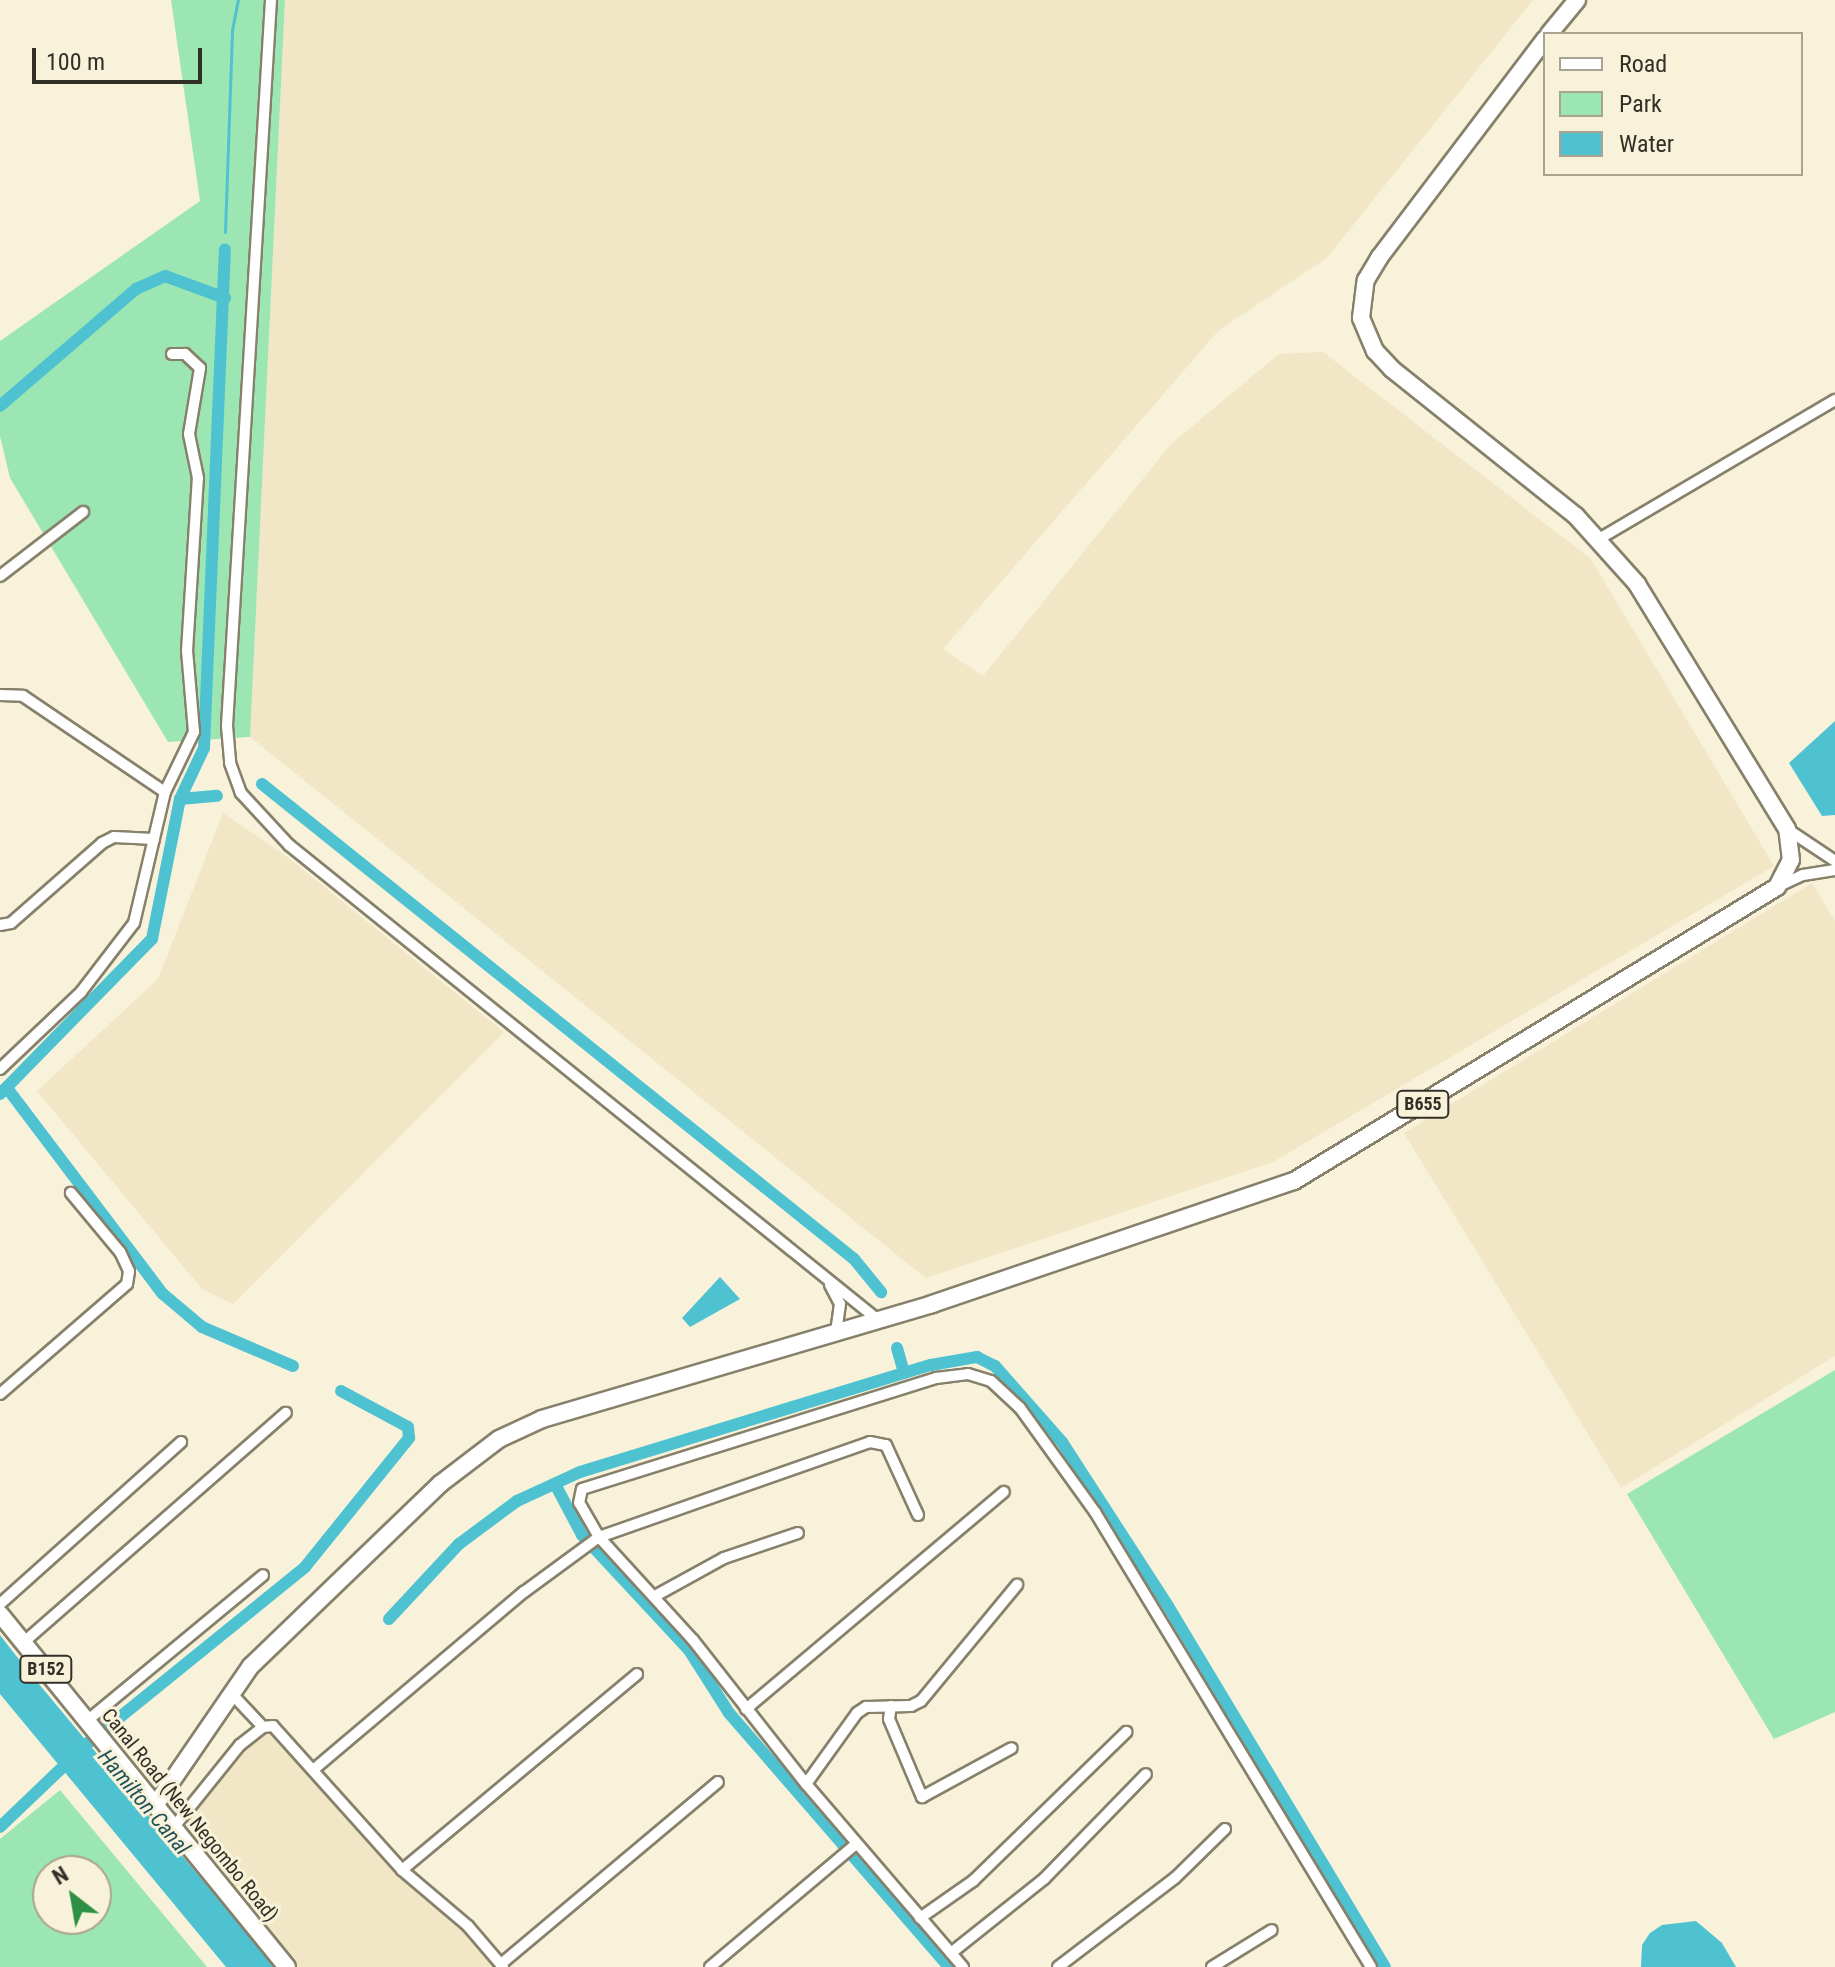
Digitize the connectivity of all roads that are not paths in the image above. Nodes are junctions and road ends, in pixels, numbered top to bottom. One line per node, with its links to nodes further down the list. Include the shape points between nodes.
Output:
1 (271, 0): 20 (street, via 227,726 230,763 241,793 289,845)
2 (1577, 0): 3 (main road)
3 (1551, 32)
4 (1543, 42): 8 (main road, via 1379,258 1366,280 1361,318 1375,351 1392,369)
5 (172, 354): 11 (street, via 185,354 200,368 189,434 198,478 187,651 194,732)
6 (1835, 400): 8 (street)
7 (83, 512): 9 (street)
8 (1599, 539): 12 (main road, via 1663,623)
9 (0, 576)
10 (0, 695): 11 (street, via 23,696)
11 (165, 792): 13 (street)
12 (1787, 829): 14 (street); 16 (main road, via 1791,860)
13 (154, 839): 17 (street, via 114,837 102,843 11,923); 18 (street, via 142,897 117,951)
14 (1835, 861)
15 (1835, 870): 16 (street, via 1803,875)
16 (1777, 887): 21 (main road, B655, via 1294,1181)
17 (0, 925)
18 (0, 1069)
19 (71, 1193): 23 (street, via 120,1252 129,1271 127,1284)
20 (827, 1280): 21 (street); 22 (street, via 840,1304)
21 (878, 1320): 22 (main road, B655)
22 (836, 1332): 37 (main road, B655, via 542,1419 499,1439 440,1484)
23 (0, 1394)
24 (286, 1413): 35 (street)
25 (181, 1442): 33 (street)
26 (1004, 1492): 39 (street)
27 (918, 1515): 29 (street, via 886,1445 870,1442)
28 (798, 1533): 32 (street, via 724,1558)
29 (596, 1538): 32 (street); 44 (street); 62 (street, via 579,1503 582,1489 936,1378 968,1374 991,1381 1020,1408 1095,1512)
30 (263, 1575): 40 (street)
31 (1017, 1585): 38 (street, via 921,1701)
32 (655, 1596): 39 (street)
33 (0, 1604)
34 (0, 1614): 35 (main road, Canal Road (New Negombo Road) / B152)
35 (24, 1642): 40 (main road, Canal Road (New Negombo Road) / B152)
36 (637, 1674): 52 (street)
37 (230, 1692): 41 (street); 48 (main road, B655)
38 (891, 1706): 43 (street, via 889,1719 922,1797); 47 (street, via 866,1707 857,1713)
39 (746, 1709): 47 (street)
40 (90, 1722): 48 (main road, Canal Road (New Negombo Road) / B152)
41 (263, 1727): 44 (street, via 281,1732); 49 (street, via 240,1745)
42 (1126, 1732): 53 (street, via 1008,1849)
43 (1012, 1748)
44 (313, 1770): 52 (street)
45 (1146, 1774): 55 (street, via 1044,1879)
46 (718, 1782): 56 (street)
47 (806, 1784): 51 (street)
48 (156, 1804): 49 (main road, Canal Road (New Negombo Road) / B152)
49 (173, 1828): 57 (main road, Canal Road (New Negombo Road) / B152)
50 (1225, 1829): 60 (street, via 1175,1878)
51 (854, 1845): 53 (street); 58 (street)
52 (402, 1870): 56 (street, via 468,1926)
53 (920, 1918): 55 (street)
54 (1272, 1930): 61 (street)
55 (951, 1953): 59 (street)
56 (502, 1965)
57 (287, 1967)
58 (710, 1967)
59 (963, 1967)
60 (1058, 1967)
61 (1212, 1967)
62 (1369, 1967)

